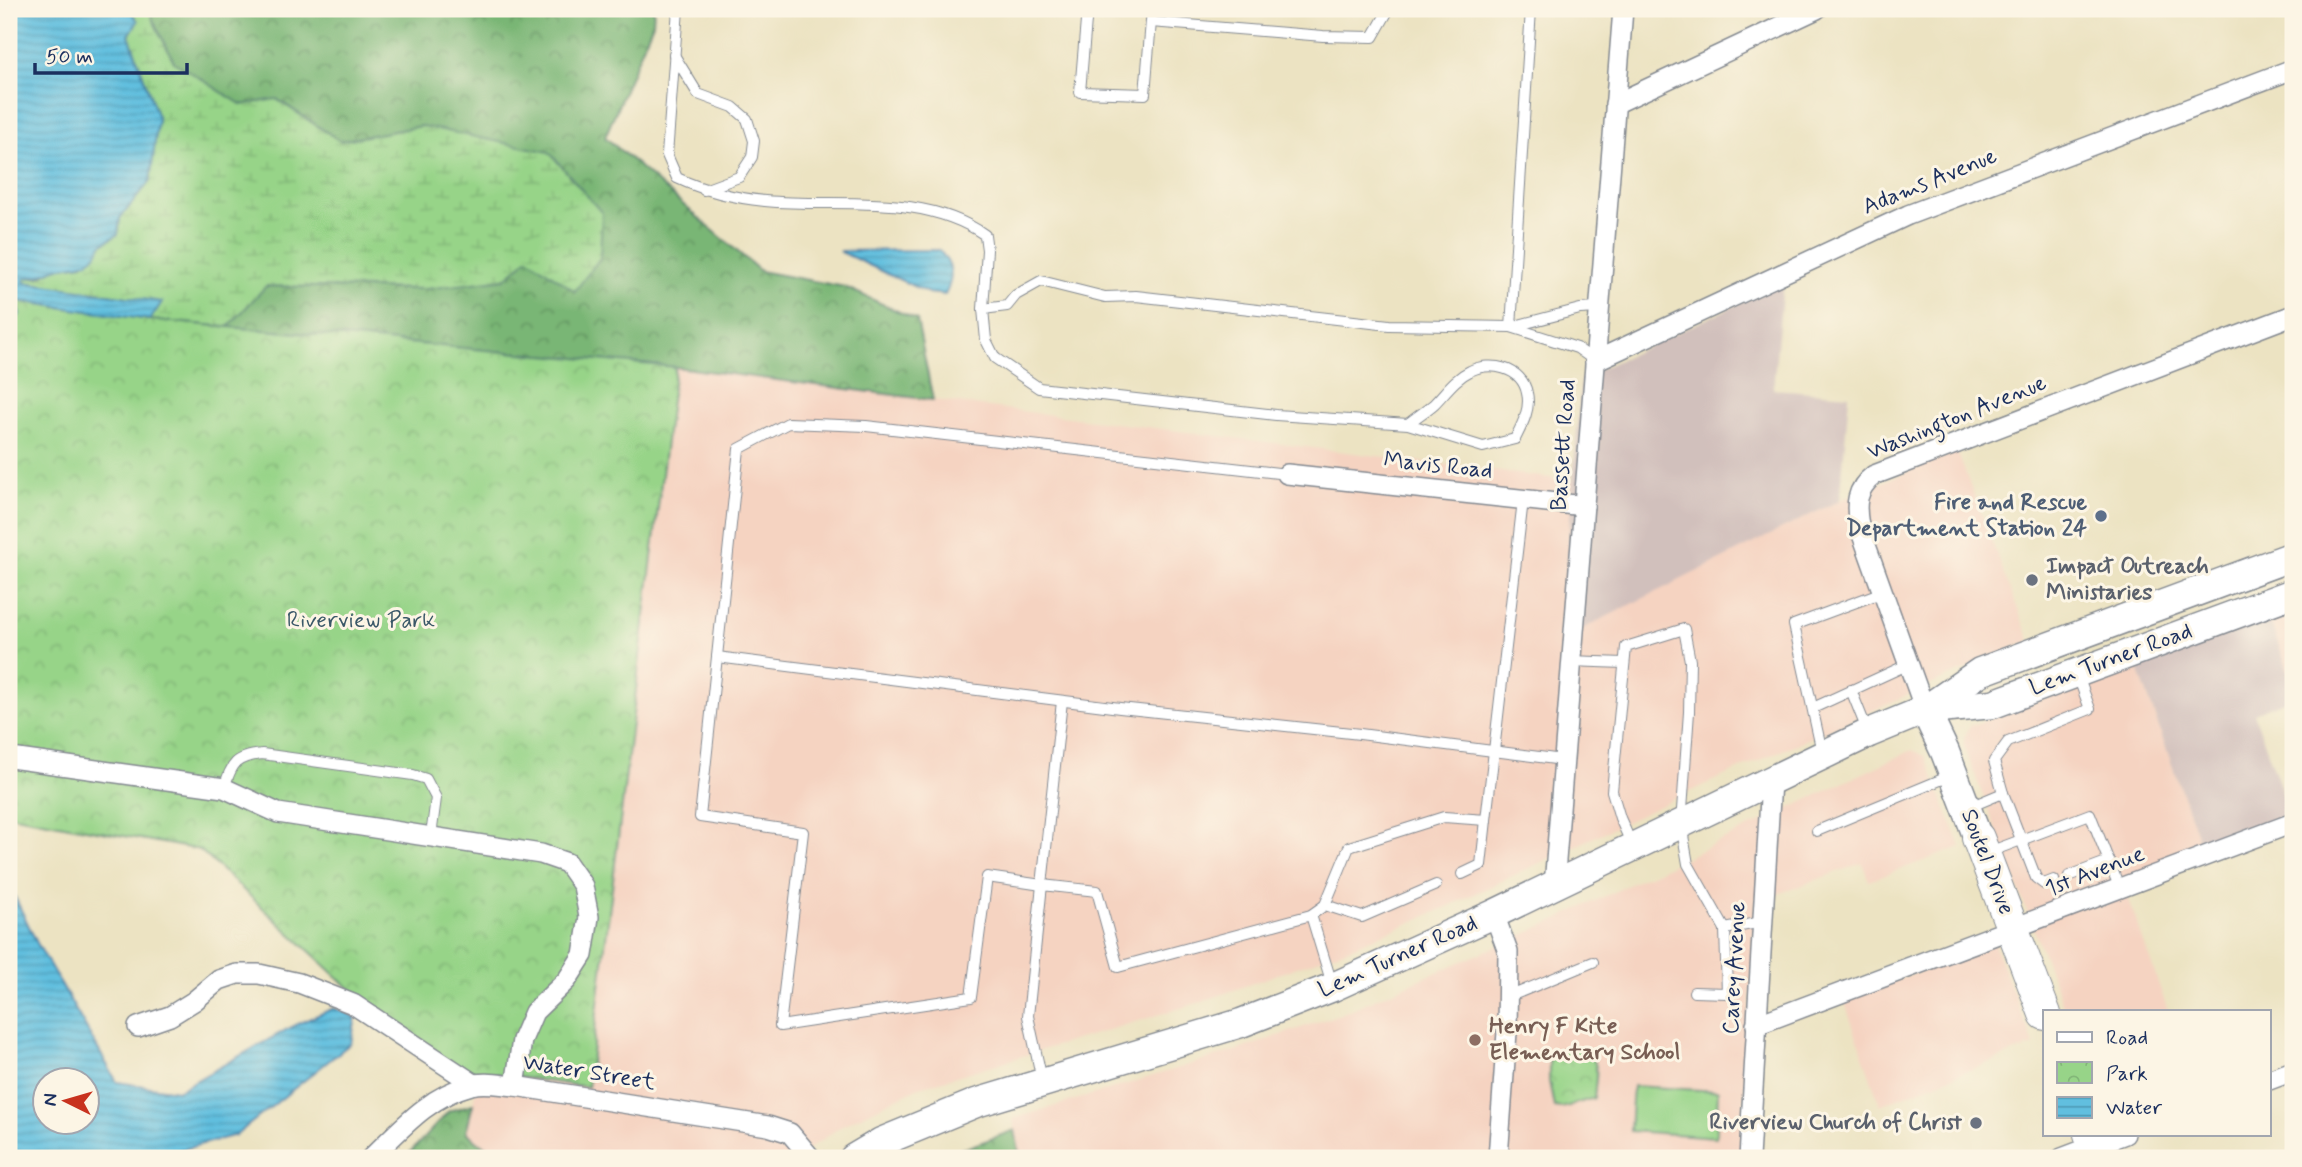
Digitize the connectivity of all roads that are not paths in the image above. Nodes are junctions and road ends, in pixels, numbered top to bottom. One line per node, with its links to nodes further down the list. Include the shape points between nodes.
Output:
1 (678, 9): 9 (lane)
2 (1087, 9): 8 (lane, via 1080,92 1145,94)
3 (1152, 9): 8 (lane)
4 (1389, 9): 8 (lane, via 1373,37)
5 (1531, 9): 16 (lane)
6 (1623, 9): 11 (street, Bassett Road)
7 (1817, 9): 11 (street)
8 (1151, 22)
9 (674, 54): 12 (lane, via 667,155 677,178); 12 (lane, via 698,94 733,107 747,119 754,141 752,157 739,177)
10 (2293, 69): 17 (street, Adams Avenue, via 1908,215)
11 (1615, 104): 13 (street, Bassett Road)
12 (704, 190): 14 (lane, via 765,201 921,207 971,225 985,235)
13 (1599, 308): 16 (lane); 17 (street, Bassett Road)
14 (983, 309): 16 (lane, via 1007,306 1016,295 1041,281 1105,297 1136,296 1390,325); 18 (lane, via 986,340 995,358 1039,388 1276,415)
15 (2293, 315): 23 (street, Washington Avenue, via 1874,475 1857,495 1856,509)
16 (1511, 327): 17 (lane, via 1577,348)
17 (1595, 361): 21 (street, Bassett Road)
18 (1408, 424): 18 (lane, via 1483,447 1515,439 1527,415 1528,393 1521,378 1498,365 1478,367)
19 (1287, 474): 20 (street, Mavis Road); 25 (lane, via 866,426 788,423 738,449)
20 (1523, 500): 21 (street, Mavis Road); 35 (lane)
21 (1584, 506): 26 (street, Bassett Road)
22 (2293, 556): 33 (main road, Lem Turner Road, via 1980,672)
23 (1883, 592): 28 (street, Washington Avenue); 32 (lane, via 1794,625)
24 (2293, 593): 29 (main road, Lem Turner Road)
25 (717, 657): 31 (lane); 56 (lane, via 700,817 803,832 780,1026 971,997 987,877)
26 (1570, 661): 27 (lane); 38 (street, Bassett Road)
27 (1625, 663): 46 (lane, via 1626,647 1684,629 1690,661); 51 (lane, via 1612,790)
28 (1909, 664): 30 (lane); 33 (street, Washington Avenue)
29 (2077, 673): 33 (main road, Lem Turner Road, via 1993,704); 42 (lane, via 2090,709 2008,742 1994,761)
30 (1851, 691): 32 (lane); 34 (lane)
31 (1062, 701): 35 (lane); 56 (lane)
32 (1813, 708): 36 (lane)
33 (1925, 710): 34 (main road, Lem Turner Road); 39 (main road, Soutel Drive)
34 (1869, 733): 36 (main road, Lem Turner Road)
35 (1493, 752): 38 (lane); 44 (lane)
36 (1823, 756): 40 (main road, Lem Turner Road)
37 (11, 758): 41 (street)
38 (1563, 760): 58 (street, Bassett Road)
39 (1954, 774): 43 (main road, Soutel Drive); 47 (lane)
40 (1771, 781): 46 (main road, Lem Turner Road); 63 (street, Carey Avenue)
41 (224, 788): 48 (street, via 278,813); 48 (lane, via 231,767 244,756 262,754 412,775 426,779 436,797)
42 (2003, 793): 43 (lane); 49 (lane)
43 (1967, 808): 50 (main road, Soutel Drive)
44 (1486, 820): 53 (lane, via 1481,866); 60 (lane, via 1444,817 1349,846)
45 (2293, 823): 59 (street, 1st Avenue)
46 (1681, 824): 51 (main road, Lem Turner Road); 64 (lane, via 1688,864)
47 (1816, 831)
48 (431, 836): 77 (street, via 541,854 567,863 583,886 590,917 583,955 567,980 534,1012 522,1040)
49 (2022, 838): 50 (lane); 52 (lane, via 2090,814); 55 (lane, via 2036,878 2044,884)
50 (1981, 846): 65 (main road, Soutel Drive)
51 (1633, 847): 58 (main road, Lem Turner Road)
52 (2109, 861): 54 (lane); 59 (lane)
53 (1462, 874)
54 (2069, 876)
55 (2054, 880)
56 (1042, 885): 62 (lane, via 1097,891 1118,967); 76 (lane, via 1028,1016)
57 (1436, 885): 60 (lane, via 1362,917)
58 (1554, 886): 61 (main road, Lem Turner Road)
59 (2120, 889): 65 (street, 1st Avenue)
60 (1325, 905): 62 (lane)
61 (1494, 914): 67 (main road, Lem Turner Road); 69 (street, via 1508,953)
62 (1311, 915): 67 (lane)
63 (1762, 922): 64 (lane); 71 (street, Carey Avenue)
64 (1725, 929): 68 (lane, via 1727,993)
65 (2012, 930): 70 (main road, Soutel Drive); 71 (street, 1st Avenue)
66 (1593, 962): 69 (lane)
67 (1333, 987): 76 (main road, Lem Turner Road, via 1241,1023)
68 (1694, 992)
69 (1508, 997): 83 (street)
70 (2043, 1010)
71 (1756, 1025): 84 (street, Carey Avenue)
72 (138, 1027): 75 (street, via 170,1016 219,980 258,974 299,983 354,1004)
73 (2293, 1070): 74 (street)
74 (2270, 1080)
75 (474, 1084): 77 (street, Water Street); 80 (street, Water Street, via 415,1114)
76 (1043, 1084): 82 (main road, Lem Turner Road, via 932,1119)
77 (515, 1086): 81 (street, Water Street, via 768,1126 790,1133)
78 (2120, 1136): 79 (street)
79 (2095, 1146): 85 (street)
80 (371, 1158)
81 (810, 1158)
82 (854, 1158)
83 (1498, 1158)
84 (1749, 1158)
85 (2062, 1158)

